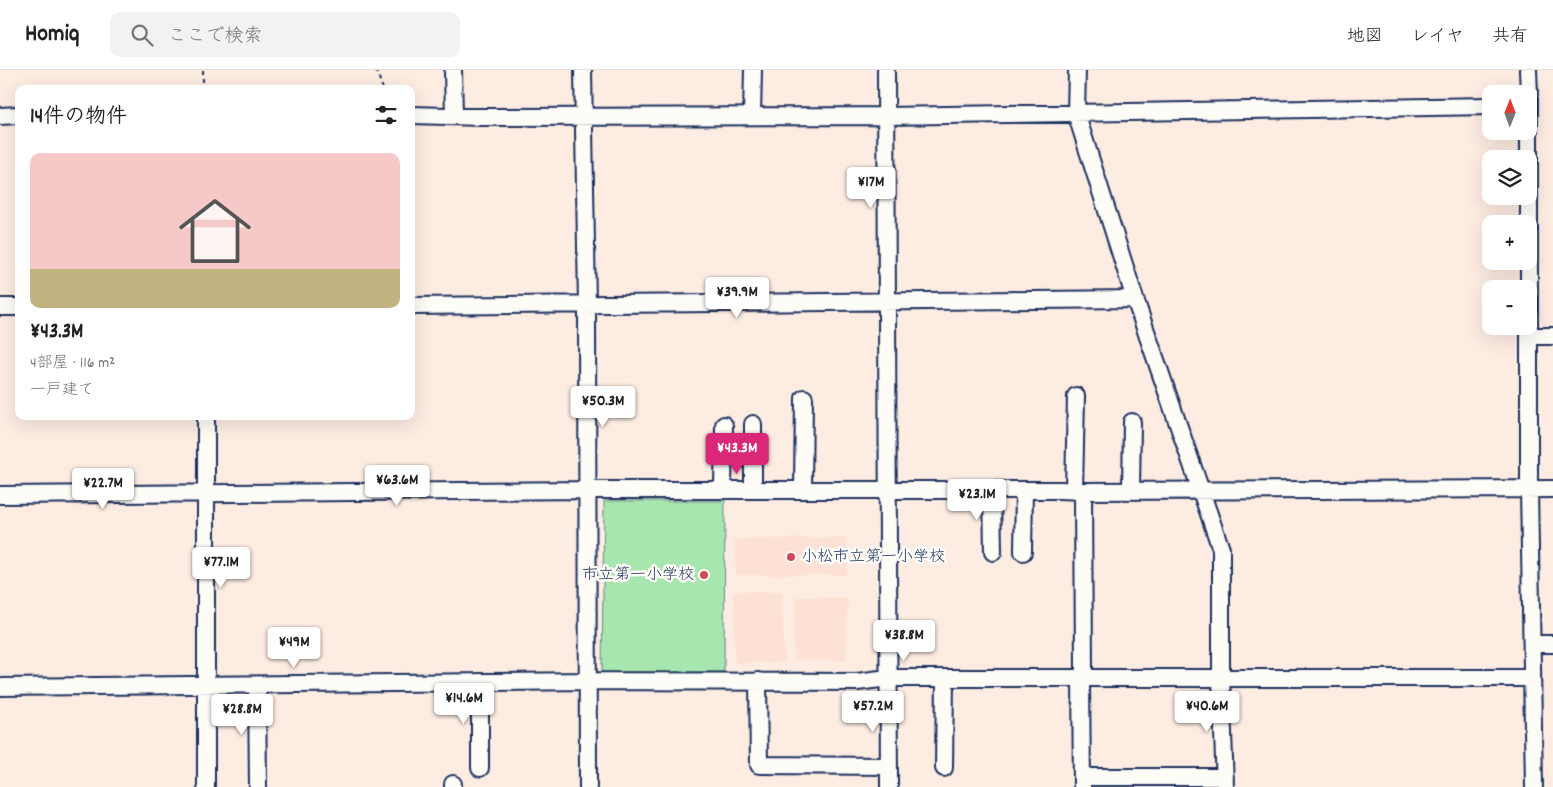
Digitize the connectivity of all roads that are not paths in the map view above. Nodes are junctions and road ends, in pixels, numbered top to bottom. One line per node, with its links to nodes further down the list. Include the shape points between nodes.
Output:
1 (453, 70): 13 (street)
2 (583, 70): 14 (street)
3 (753, 70): 15 (street)
4 (886, 70): 16 (street)
5 (1077, 70): 9 (street)
6 (1528, 70): 7 (street)
7 (1529, 85)
8 (1482, 106): 9 (street)
9 (1076, 113): 16 (street); 18 (street)
10 (415, 115): 13 (street)
11 (0, 116): 12 (street)
12 (15, 116)
13 (454, 116): 14 (street)
14 (585, 116): 15 (street); 20 (street)
15 (752, 116): 16 (street)
16 (886, 116): 19 (street)
17 (1529, 140): 24 (street)
18 (1135, 299): 19 (street); 41 (street)
19 (887, 302): 20 (street); 38 (street)
20 (587, 304): 21 (street); 34 (street)
21 (415, 306)
22 (0, 307): 23 (street)
23 (15, 307)
24 (1530, 336): 25 (street); 32 (street)
25 (1553, 336)
26 (1076, 396): 42 (street)
27 (804, 398): 37 (street)
28 (206, 420): 44 (street)
29 (1132, 422): 43 (street)
30 (753, 424): 36 (street)
31 (724, 425): 35 (street)
32 (1530, 489): 33 (street); 41 (street); 48 (street)
33 (1553, 489)
34 (587, 490): 35 (street); 44 (street); 55 (street)
35 (723, 490): 36 (street)
36 (753, 490): 37 (street)
37 (803, 490): 38 (street)
38 (887, 490): 39 (street); 50 (street)
39 (992, 490): 40 (street); 46 (street)
40 (1024, 490): 42 (street); 47 (street)
41 (1200, 490): 43 (street); 53 (street, via 1221,549)
42 (1078, 491): 43 (street); 52 (street)
43 (1131, 491)
44 (206, 493): 45 (street); 59 (street)
45 (0, 495)
46 (993, 552)
47 (1023, 552)
48 (1532, 644): 49 (street); 54 (street)
49 (1553, 644)
50 (888, 678): 51 (street); 56 (street, via 857,682); 61 (street)
51 (945, 678): 52 (street); 63 (street)
52 (1082, 678): 53 (street); 64 (street)
53 (1221, 678): 54 (street); 65 (street)
54 (1532, 678): 70 (street)
55 (588, 681): 56 (street); 57 (street); 68 (street)
56 (758, 681): 61 (street, via 759,765)
57 (480, 682): 58 (street); 62 (street)
58 (257, 685): 59 (street); 67 (street)
59 (206, 686): 60 (street); 66 (street)
60 (0, 687)
61 (889, 766): 69 (street)
62 (480, 768)
63 (944, 768)
64 (1082, 782): 65 (street)
65 (1225, 782)
66 (206, 787)
67 (258, 787)
68 (588, 787)
69 (889, 787)
70 (1534, 787)

